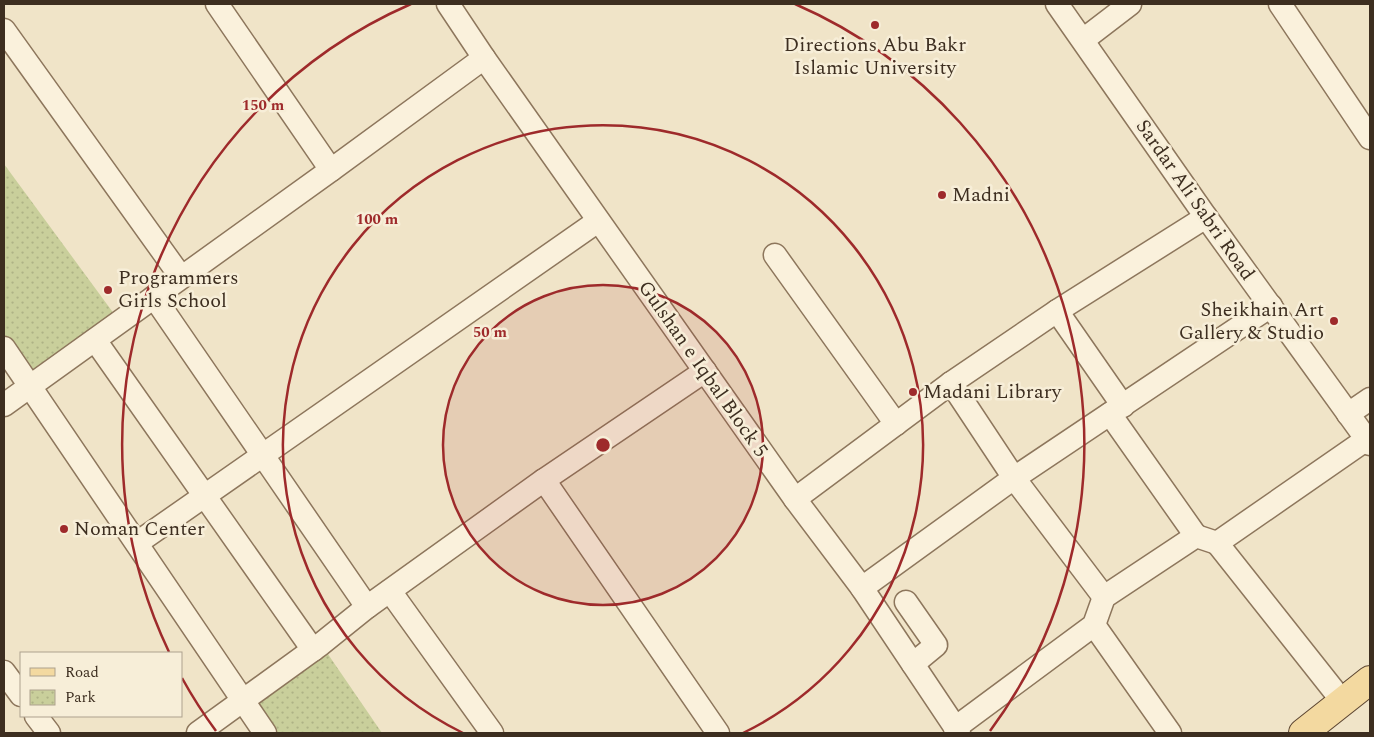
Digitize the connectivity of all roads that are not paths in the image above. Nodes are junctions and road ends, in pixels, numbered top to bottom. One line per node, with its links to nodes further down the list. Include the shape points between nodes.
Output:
1 (217, 4): 10 (street)
2 (448, 4): 8 (street, Gulshan e Iqbal Block 5)
3 (1057, 4): 7 (street, Sardar Ali Sabri Road)
4 (1130, 4): 7 (street)
5 (1280, 4): 9 (street)
6 (4, 30): 14 (street)
7 (1083, 40): 11 (street, Sardar Ali Sabri Road)
8 (484, 58): 10 (street); 12 (street, Gulshan e Iqbal Block 5)
9 (1370, 138)
10 (331, 170): 14 (street)
11 (1206, 217): 16 (street, Sardar Ali Sabri Road); 17 (street)
12 (598, 221): 20 (street, Gulshan e Iqbal Block 5); 29 (street)
13 (775, 255): 27 (street)
14 (182, 277): 15 (street)
15 (154, 297): 18 (street); 29 (street)
16 (1271, 306): 25 (street); 26 (street, Sardar Ali Sabri Road)
17 (1057, 311): 21 (street); 25 (street)
18 (95, 340): 22 (street); 32 (street)
19 (4, 348): 22 (street)
20 (704, 371): 31 (street); 33 (street, Gulshan e Iqbal Block 5)
21 (951, 383): 27 (street); 30 (street)
22 (30, 387): 24 (street); 36 (street)
23 (1370, 399): 26 (street)
24 (4, 405)
25 (1117, 410): 30 (street); 34 (street)
26 (1348, 414): 28 (street, Sardar Ali Sabri Road)
27 (896, 424): 33 (street)
28 (1369, 442): 35 (street)
29 (262, 455): 32 (street); 41 (street)
30 (1014, 478): 37 (street); 39 (street)
31 (544, 480): 38 (street); 56 (street)
32 (205, 496): 36 (street); 43 (street)
33 (795, 499): 37 (street, Gulshan e Iqbal Block 5)
34 (1196, 536): 35 (street); 39 (street)
35 (1217, 542): 49 (street)
36 (137, 543): 48 (street)
37 (862, 588): 44 (street, Gulshan e Iqbal Block 5)
38 (390, 591): 41 (street); 55 (street)
39 (1104, 597): 42 (street)
40 (906, 602): 44 (street, via 936,645)
41 (367, 607): 43 (street)
42 (1094, 625): 51 (street); 57 (street)
43 (313, 650): 48 (street)
44 (913, 664): 51 (street, Gulshan e Iqbal Block 5)
45 (4, 672): 47 (street)
46 (1370, 680): 49 (main road)
47 (20, 694)
48 (242, 701): 53 (street); 54 (street)
49 (1343, 702): 58 (main road)
50 (37, 717): 52 (street)
51 (957, 731)
52 (49, 733)
53 (198, 733)
54 (265, 733)
55 (492, 733)
56 (718, 733)
57 (1170, 733)
58 (1303, 733)

